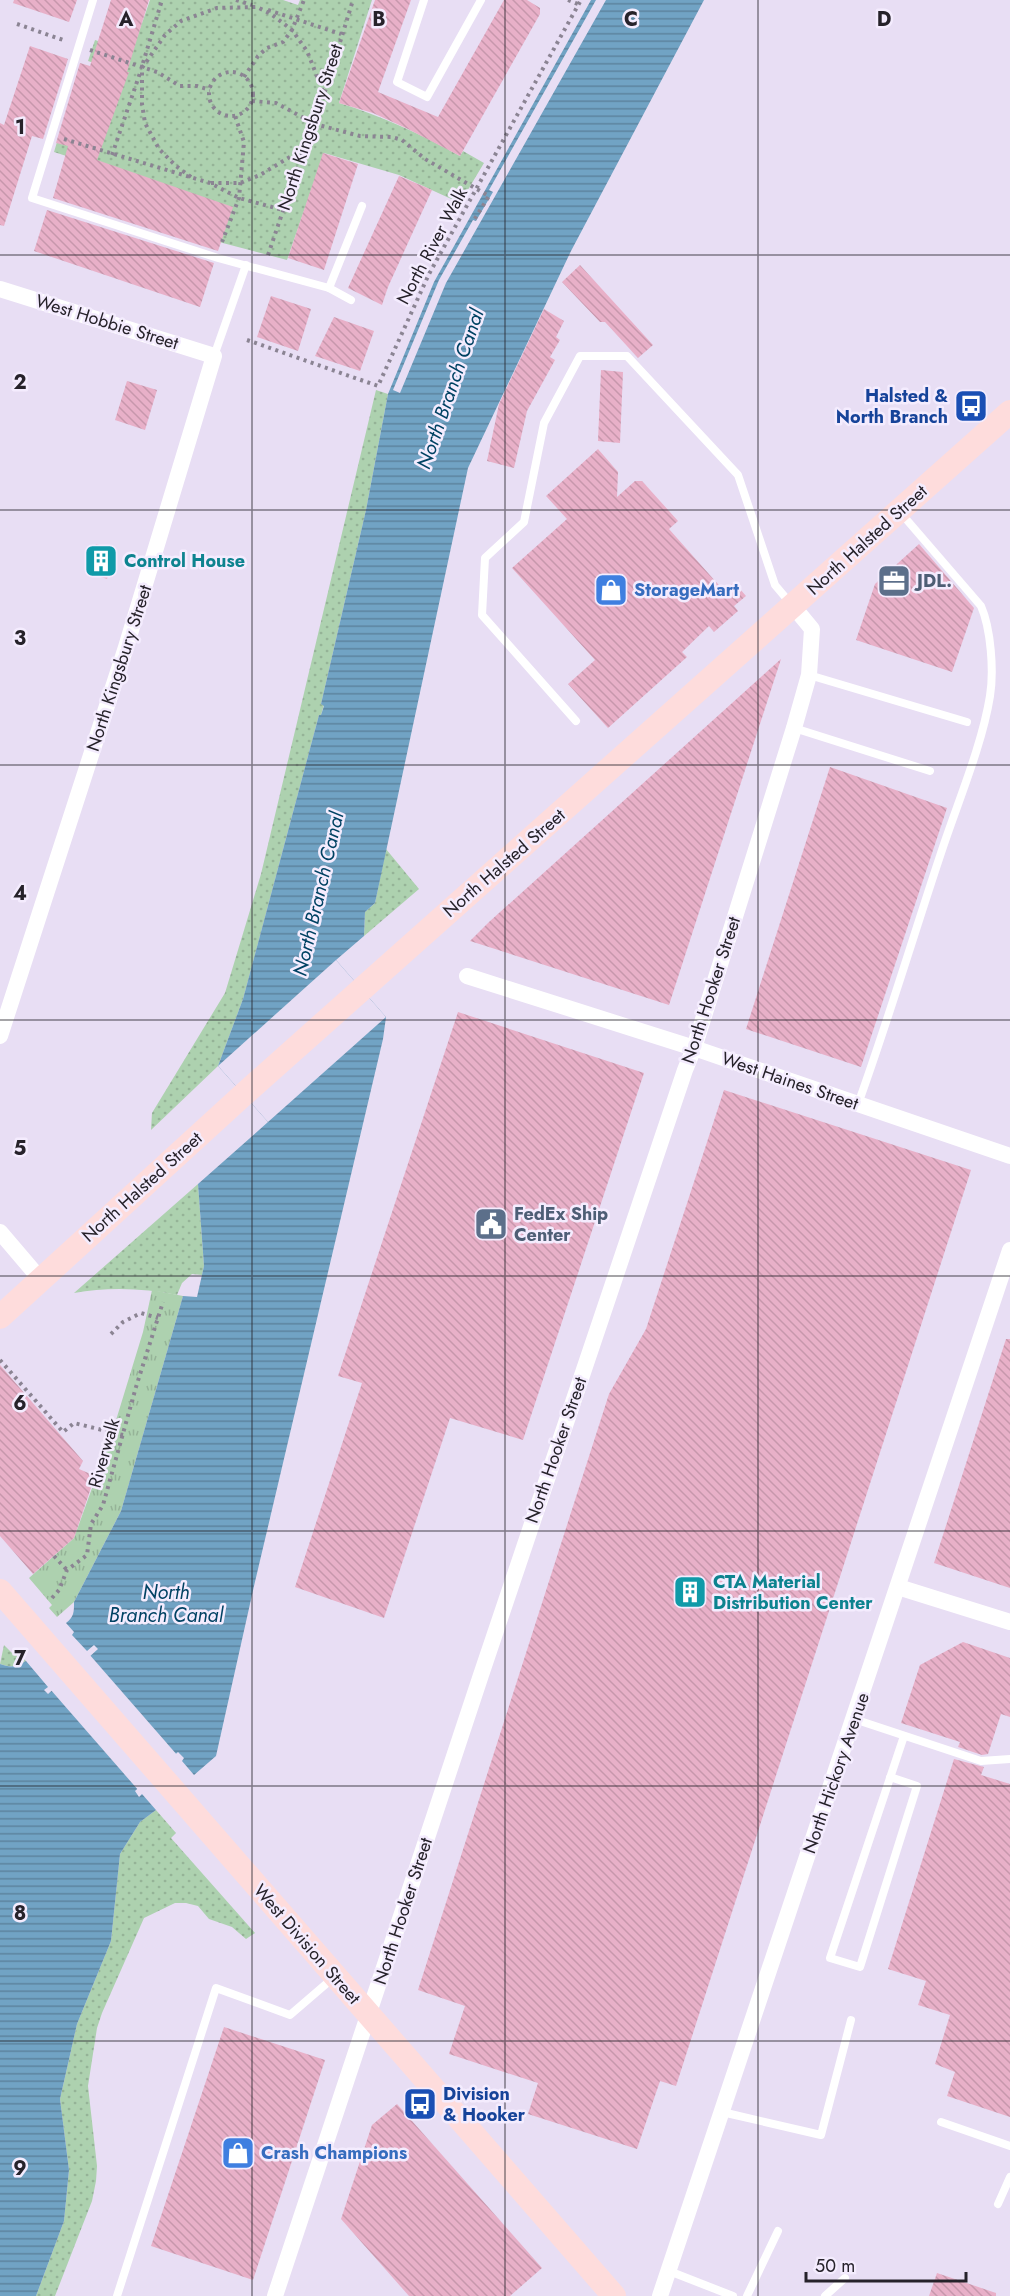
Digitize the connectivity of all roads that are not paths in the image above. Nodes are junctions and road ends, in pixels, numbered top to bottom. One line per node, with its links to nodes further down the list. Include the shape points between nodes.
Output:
1 (93, 0): 5 (lane, via 32,198)
2 (424, 0): 3 (lane, via 397,82 427,98)
3 (481, 0)
4 (362, 206): 6 (lane)
5 (246, 265): 6 (lane); 9 (lane, North Kingsbury Street)
6 (329, 288): 8 (lane)
7 (0, 289): 9 (street, West Hobbie Street)
8 (351, 300)
9 (214, 356): 19 (street, North Kingsbury Street, via 126,647)
10 (1010, 412): 11 (main road, North Halsted Street)
11 (899, 511): 12 (main road, North Halsted Street); 21 (lane, via 981,606 989,637 992,680 985,720)
12 (793, 606): 13 (street, North Hooker Street, via 812,629); 14 (lane, via 775,585 738,475 627,356 580,356 544,423 524,522 484,558 482,615); 25 (main road, North Halsted Street, via 361,989)
13 (809, 675): 15 (lane); 16 (street, North Hooker Street)
14 (576, 721)
15 (967, 722)
16 (794, 728): 17 (lane); 20 (street, North Hooker Street)
17 (930, 771)
18 (467, 976): 20 (street, West Haines Street)
19 (0, 1036)
20 (694, 1048): 21 (street, West Haines Street); 35 (street, North Hooker Street)
21 (858, 1104): 22 (street, West Haines Street)
22 (1010, 1156)
23 (0, 1233): 25 (street)
24 (1010, 1250): 27 (street, North Hickory Avenue)
25 (41, 1280): 26 (main road, North Halsted Street)
26 (0, 1317)
27 (898, 1587): 29 (street); 30 (street, North Hickory Avenue)
28 (0, 1591): 34 (main road, West Division Street)
29 (1010, 1622)
30 (854, 1719): 31 (lane); 37 (street, North Hickory Avenue)
31 (904, 1736): 32 (lane, via 981,1761); 33 (lane)
32 (1010, 1759)
33 (890, 1777): 33 (lane, via 830,1958 860,1967 917,1786)
34 (335, 1976): 35 (main road, West Division Street); 45 (lane, via 290,2015 216,1988)
35 (368, 2014): 46 (street, North Hooker Street); 47 (main road, West Division Street)
36 (851, 2020): 37 (lane, via 821,2135)
37 (722, 2112): 43 (street, North Hickory Avenue)
38 (941, 2122): 39 (lane)
39 (1010, 2146)
40 (1010, 2177): 41 (lane)
41 (998, 2204)
42 (778, 2230): 50 (lane)
43 (669, 2271): 48 (street, North Hickory Avenue); 49 (lane)
44 (845, 2278): 51 (lane)
45 (117, 2296)
46 (275, 2296)
47 (614, 2296)
48 (660, 2296)
49 (733, 2296)
50 (747, 2296)
51 (825, 2296)

